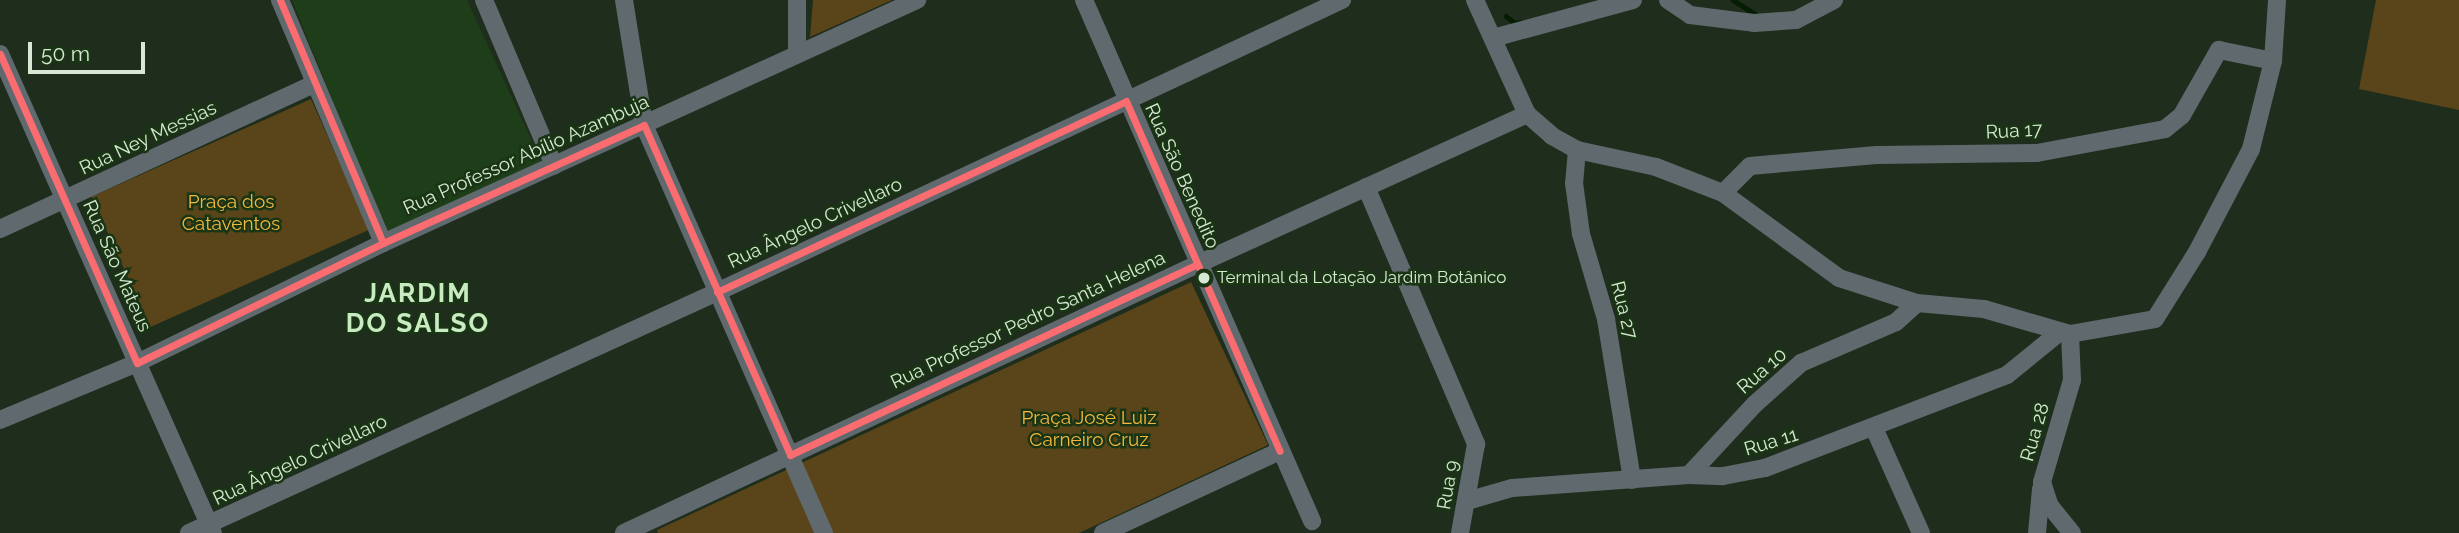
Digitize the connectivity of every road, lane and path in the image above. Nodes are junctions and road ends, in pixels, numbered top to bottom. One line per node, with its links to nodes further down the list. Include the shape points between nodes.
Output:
1 (280, 0): 17 (street)
2 (484, 0): 22 (street)
3 (624, 0): 20 (street)
4 (797, 0): 14 (street)
5 (917, 0): 14 (street, Rua Professor Abílio Azambuja)
6 (1084, 0): 18 (street, Rua São Benedito)
7 (1342, 0): 18 (street, Rua Ângelo Crivellaro)
8 (1475, 0): 13 (street)
9 (1633, 0): 13 (street)
10 (1668, 0): 11 (street, via 1690,15 1755,23 1796,20)
11 (1834, 0)
12 (2277, 0): 15 (street)
13 (1493, 38): 19 (street)
14 (797, 54): 20 (street, Rua Professor Abílio Azambuja)
15 (2273, 61): 24 (street, Rua 17, via 2220,50 2182,115 2165,129 2037,153 1877,155 1750,166); 31 (street, via 2251,149 2197,252 2155,319)
16 (2, 65): 25 (street, Rua São Mateus)
17 (314, 84): 25 (street, Rua Ney Messias); 27 (street)
18 (1126, 101): 28 (street, Rua São Benedito); 29 (street, Rua Ângelo Crivellaro)
19 (1527, 114): 21 (street); 23 (street, Rua Professor Pedro Santa Helena)
20 (644, 125): 22 (street, Rua Professor Abílio Azambuja); 29 (street)
21 (1577, 150): 24 (street, via 1656,167); 38 (street, Rua 27, via 1574,183 1581,234 1606,319)
22 (554, 166): 27 (street, Rua Professor Abílio Azambuja)
23 (1366, 187): 28 (street, Rua Professor Pedro Santa Helena); 40 (street, Rua 9, via 1476,444)
24 (1723, 193): 30 (street, via 1839,278)
25 (65, 200): 26 (street, Rua Ney Messias); 32 (street, Rua São Mateus)
26 (0, 229)
27 (383, 243): 32 (street, Rua Professor Abílio Azambuja)
28 (1198, 264): 35 (street, Rua São Benedito); 36 (street, Rua Professor Pedro Santa Helena)
29 (717, 292): 36 (street); 42 (street, Rua Ângelo Crivellaro)
30 (1917, 303): 31 (street, via 1984,309); 37 (street, Rua 10, via 1896,321 1801,363 1755,404)
31 (2065, 333): 34 (street, Rua 11, via 2007,375); 39 (street, Rua 28, via 2072,380)
32 (137, 363): 33 (street, Rua Professor Abílio Azambuja); 42 (street, Rua São Mateus)
33 (0, 421)
34 (1874, 428): 37 (street, Rua 11, via 1765,468 1723,476); 48 (street)
35 (1280, 451): 41 (street, Rua São Benedito); 46 (street)
36 (790, 455): 44 (street, Rua Professor Pedro Santa Helena); 45 (street)
37 (1689, 475): 38 (street, Rua 11)
38 (1632, 480): 40 (street, Rua 11, via 1512,488)
39 (2042, 482): 49 (street); 50 (street, Rua 28, via 2050,506)
40 (1467, 501): 47 (street, Rua 9)
41 (1311, 521)
42 (211, 529): 43 (street, Rua Ângelo Crivellaro)
43 (189, 533)
44 (624, 533)
45 (824, 533)
46 (1103, 533)
47 (1460, 533)
48 (1921, 533)
49 (2037, 533)
50 (2072, 533)

